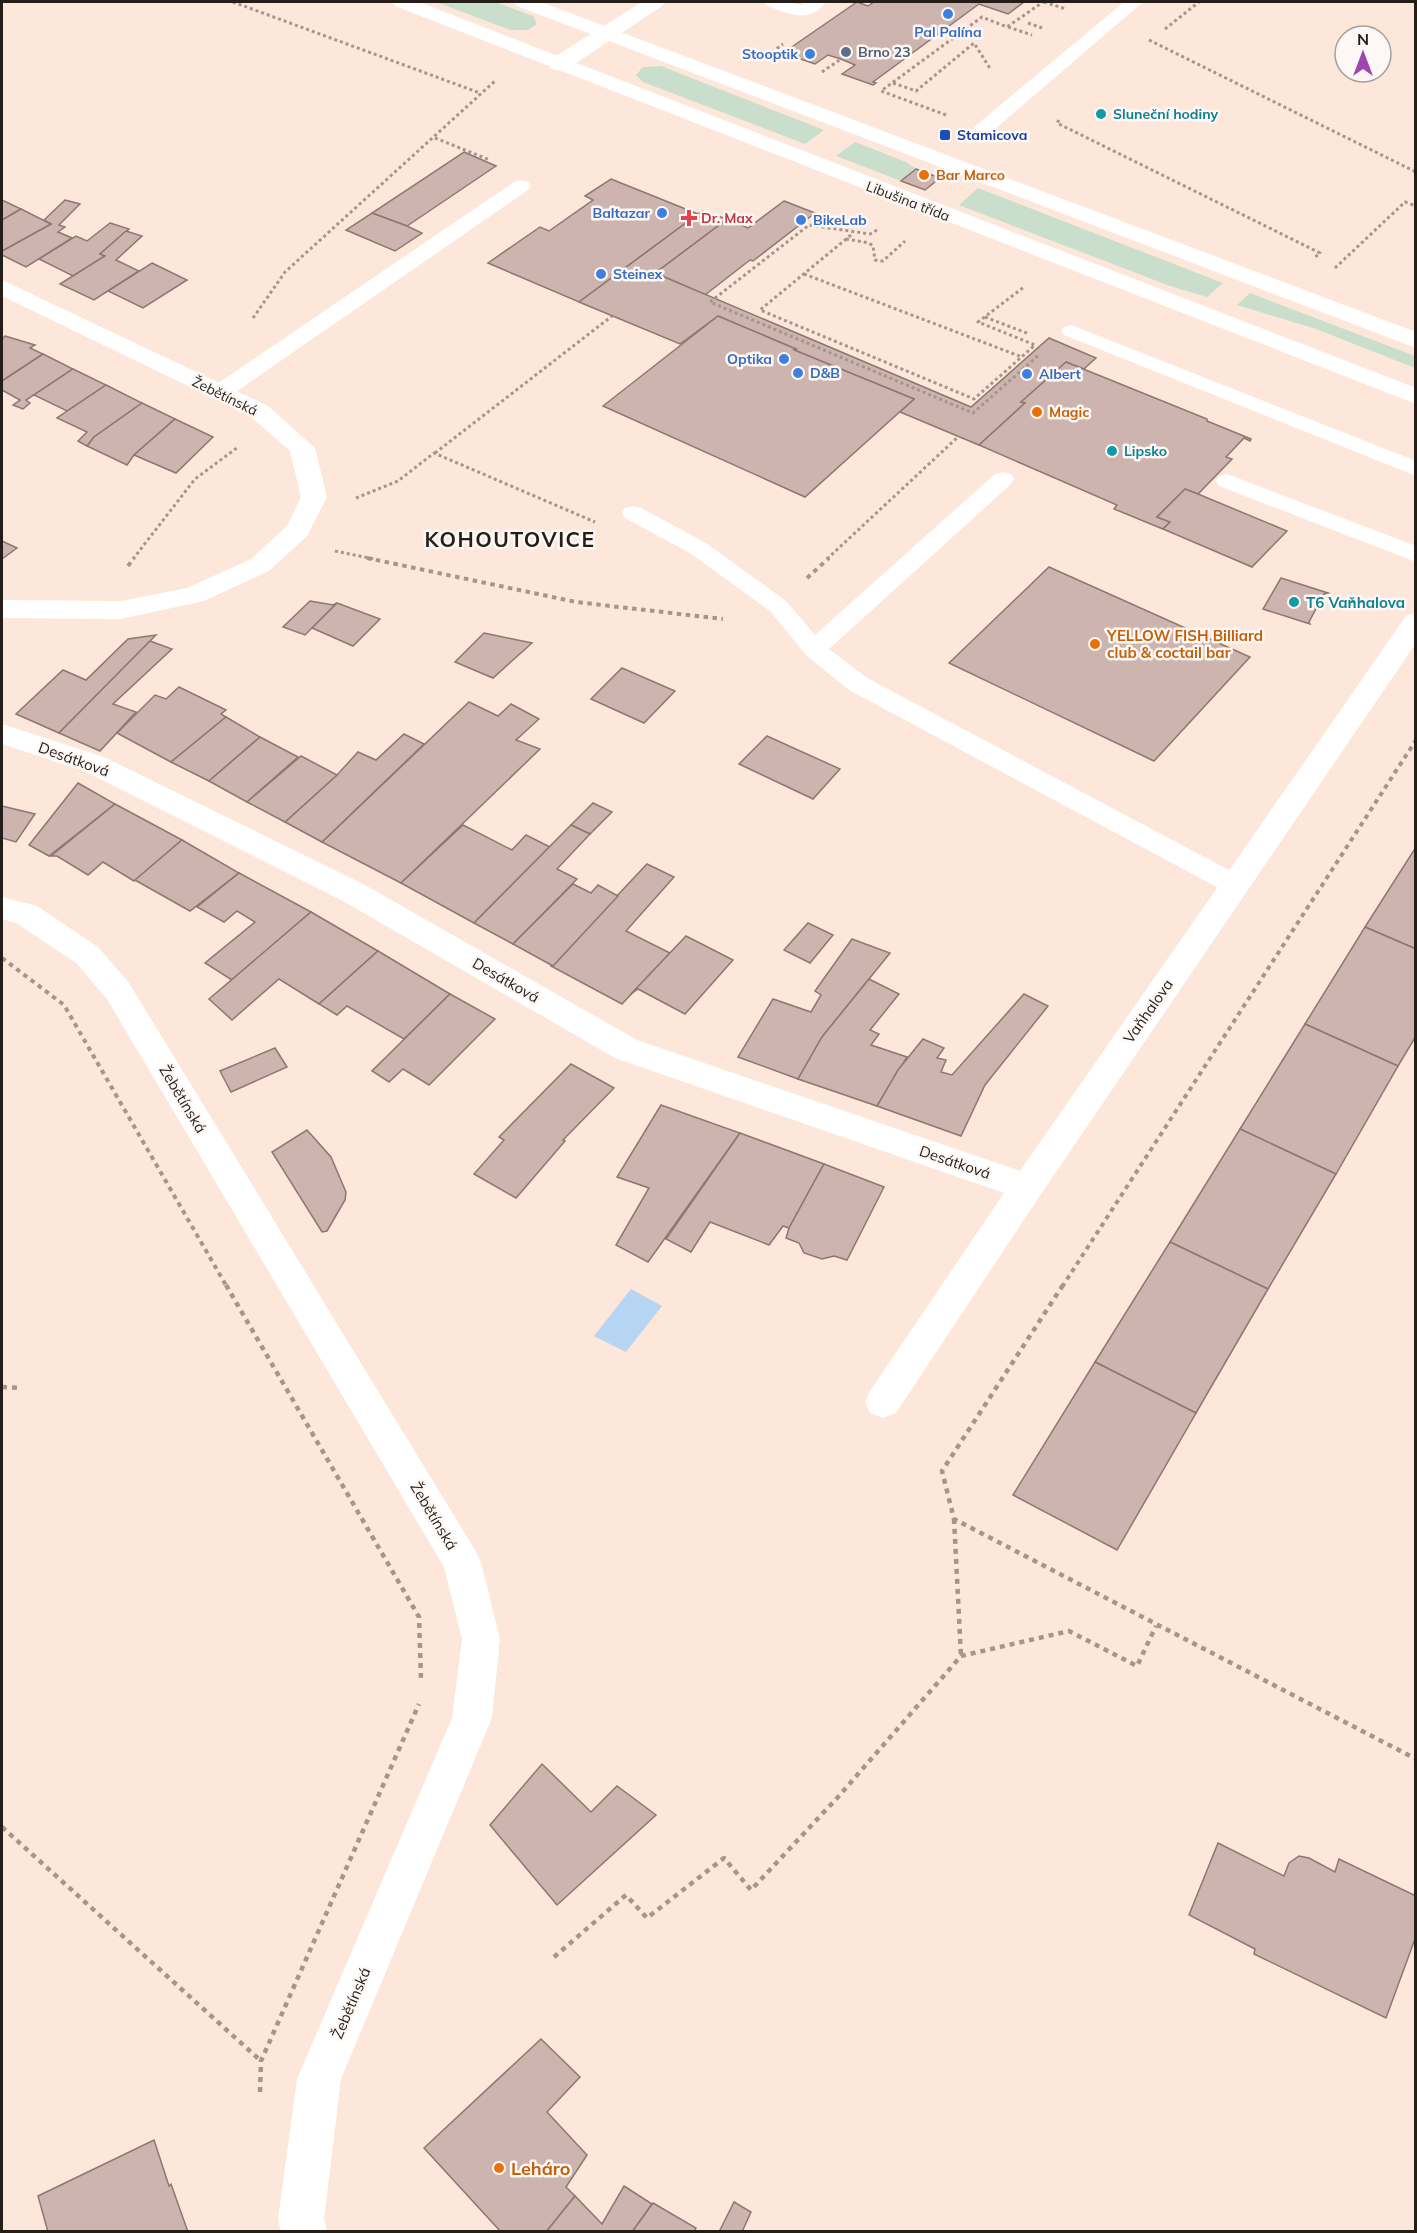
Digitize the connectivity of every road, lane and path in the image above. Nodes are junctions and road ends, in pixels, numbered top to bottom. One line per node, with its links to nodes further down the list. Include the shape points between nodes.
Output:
1 (233, 2): 19 (path)
2 (402, 2): 15 (street, Libušina třída)
3 (524, 2): 11 (street)
4 (655, 2): 11 (street)
5 (773, 2): 6 (lane, via 802,12)
6 (817, 2)
7 (1043, 2): 10 (path); 18 (path, via 1007,27 982,17)
8 (1134, 2): 10 (lane)
9 (1199, 2): 12 (path)
10 (1106, 23): 12 (path); 20 (lane)
11 (606, 33): 15 (street); 43 (street)
12 (1150, 40): 13 (path); 26 (path)
13 (1142, 48)
14 (841, 59): 16 (path)
15 (559, 64): 47 (street, Libušina třída)
16 (823, 71)
17 (503, 75): 19 (path)
18 (892, 83): 20 (path, via 915,91 974,43); 22 (path, via 881,92 951,117)
19 (480, 93): 24 (path)
20 (1013, 105): 23 (lane)
21 (1065, 115): 33 (path, via 1056,123 1320,253)
22 (945, 122)
23 (981, 131)
24 (435, 138): 25 (path); 40 (path, via 285,272 254,317)
25 (494, 161)
26 (1416, 172)
27 (521, 186): 46 (lane)
28 (1416, 206): 34 (path, via 1405,202)
29 (885, 224): 44 (path, via 870,234 809,225 710,302 973,412)
30 (912, 234): 32 (path, via 883,261 874,260 869,243)
31 (851, 235): 32 (path)
32 (846, 239): 35 (path)
33 (1312, 261)
34 (1338, 265)
35 (804, 274): 45 (path); 45 (path, via 760,310 974,399)
36 (1025, 286): 39 (path)
37 (2, 288): 46 (street, Žebětínská)
38 (612, 316): 49 (path)
39 (985, 316): 42 (path); 45 (path, via 978,321 1035,345)
40 (245, 323)
41 (1071, 331): 50 (lane)
42 (1034, 336)
43 (1416, 341)
44 (1044, 351)
45 (1022, 357)
46 (219, 393): 53 (street, Žebětínská, via 259,411 302,448)
47 (1416, 397)
48 (240, 446): 57 (path, via 195,479)
49 (434, 453): 53 (path, via 398,481 350,501); 55 (path)
50 (1416, 469)
51 (1003, 479): 60 (lane)
52 (1227, 481): 56 (lane)
53 (314, 497): 58 (street, via 298,530 260,565 194,595 121,610)
54 (633, 513): 60 (lane, via 698,548 778,606)
55 (598, 523)
56 (1416, 555)
57 (127, 567)
58 (2, 609)
59 (1416, 622): 63 (street, Vaňhalova)
60 (814, 649): 63 (lane, via 858,684)
61 (2, 734): 66 (street, Desátková, via 94,764 344,888 626,1049)
62 (1416, 740): 70 (path, via 942,1471)
63 (1235, 885): 66 (street, Vaňhalova)
64 (2, 908): 78 (street, Žebětínská, via 26,914 87,955 118,991 462,1563 481,1638 472,1718 319,2079 301,2219)
65 (2, 958): 73 (path, via 64,1005 396,1576 419,1617)
66 (1027, 1187): 69 (street, Vaňhalova)
67 (2, 1387): 68 (path)
68 (20, 1388)
69 (883, 1402)
70 (954, 1519): 71 (path); 72 (path)
71 (1156, 1626): 72 (path, via 1137,1666 1069,1631); 75 (path)
72 (961, 1656): 77 (path, via 751,1890 724,1858 646,1918 626,1895)
73 (422, 1685)
74 (422, 1697): 76 (path, via 261,2061)
75 (1416, 1759)
76 (2, 1827)
77 (554, 1957)
78 (304, 2232)

